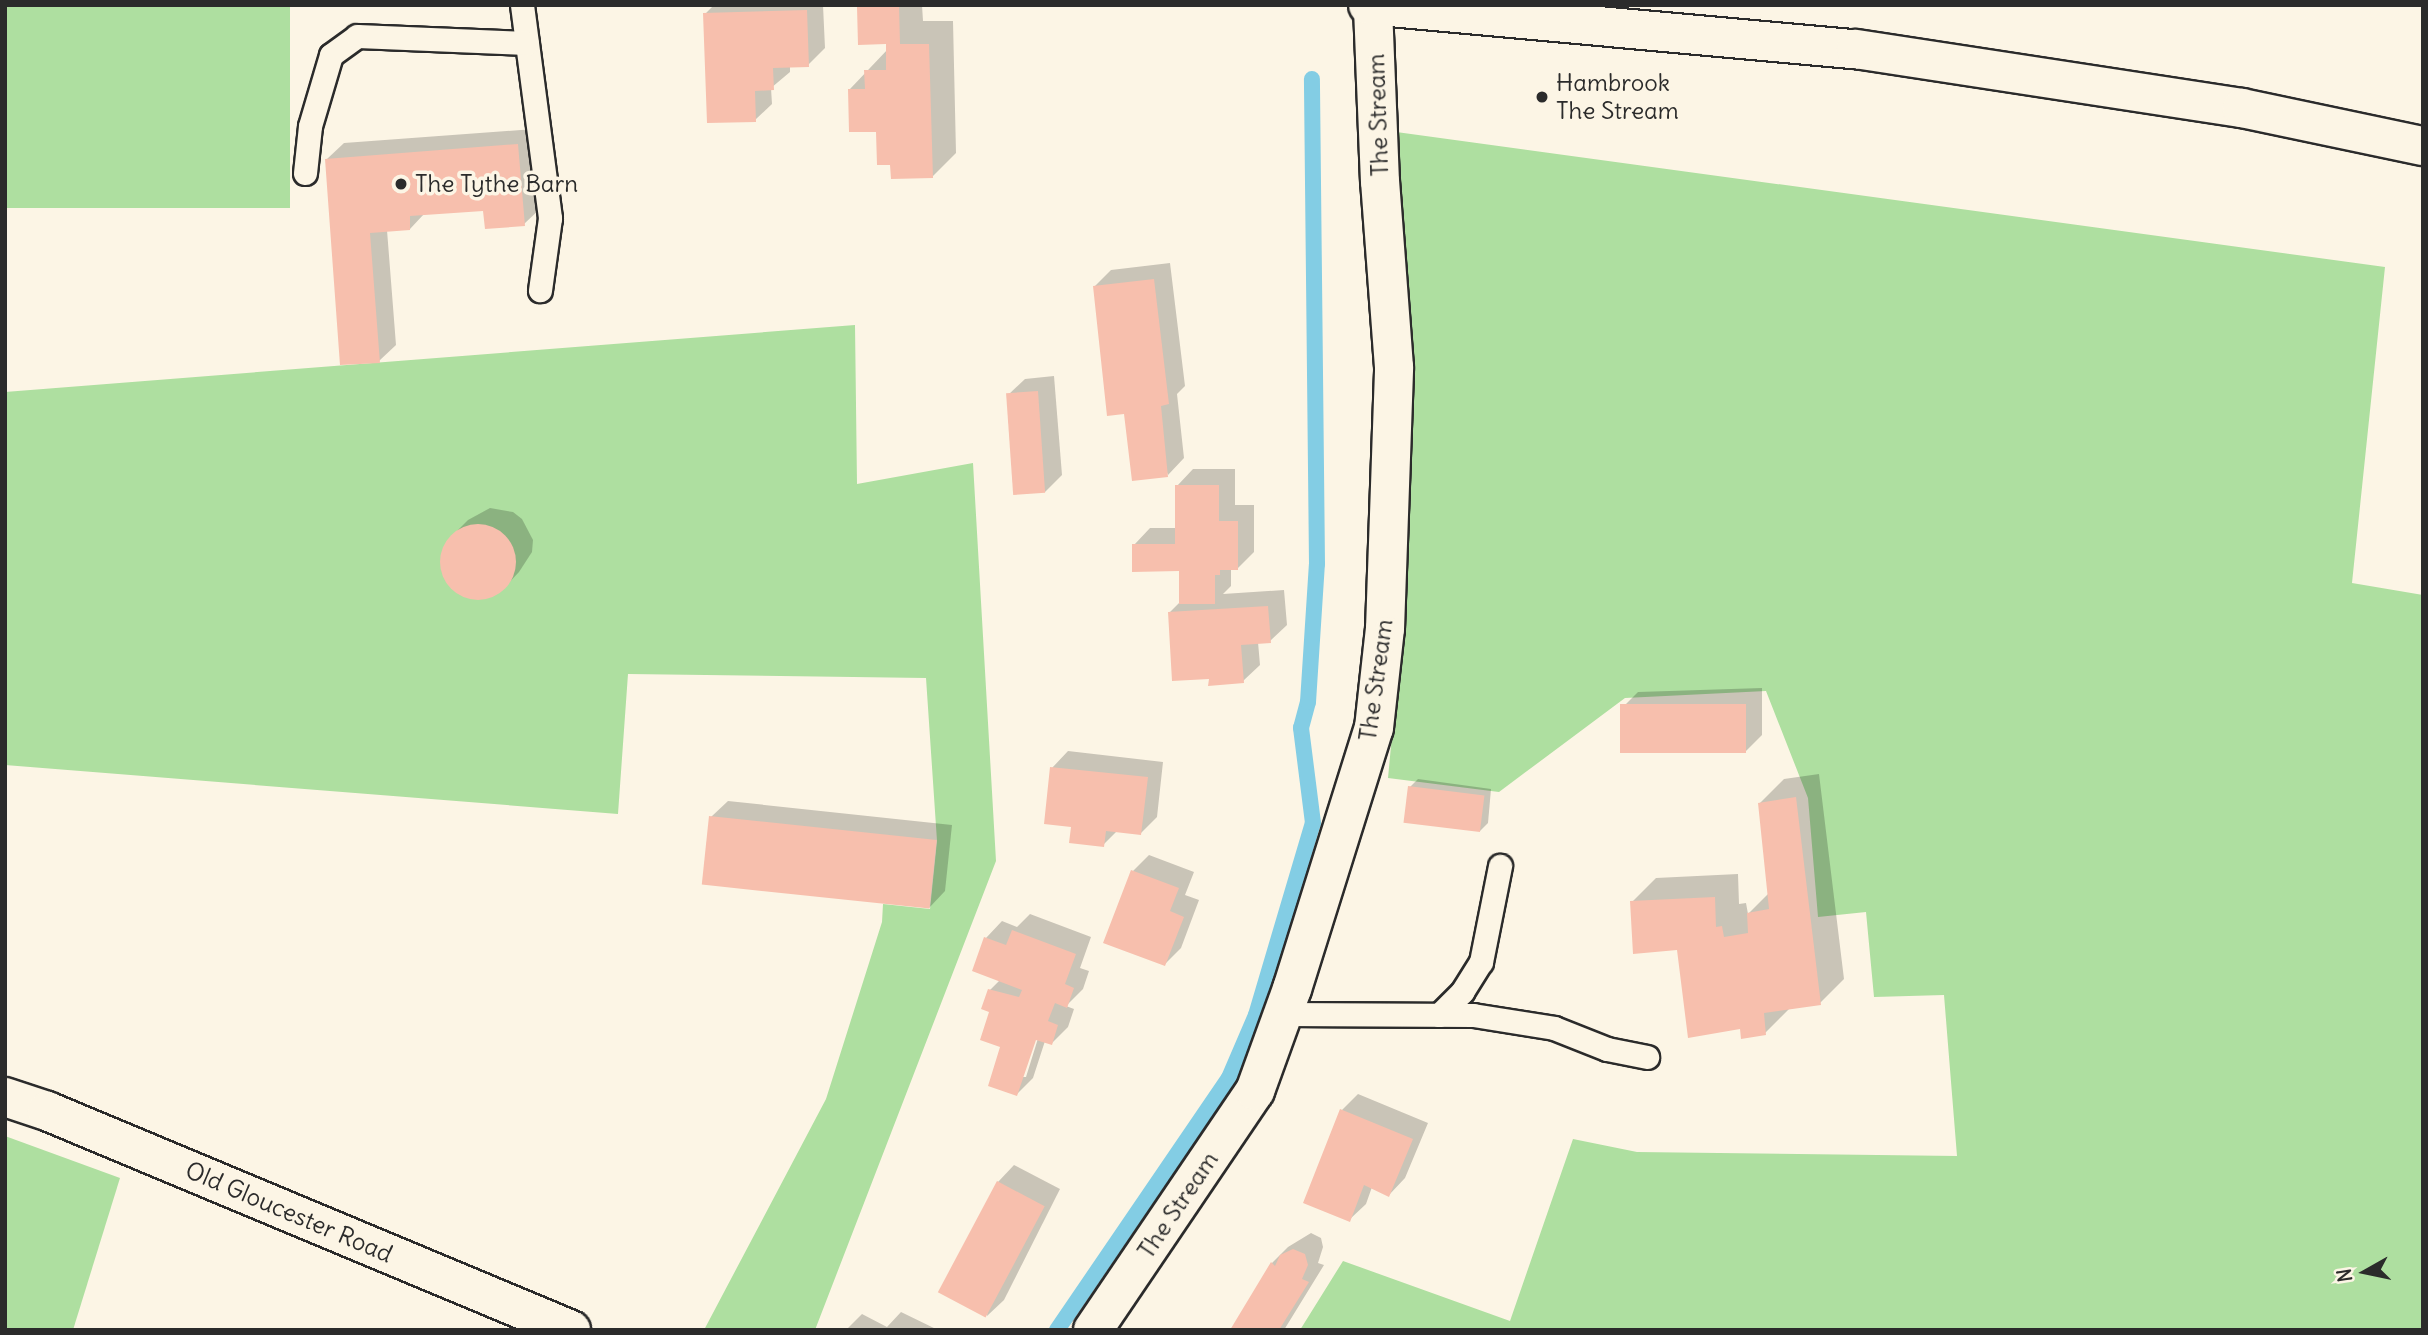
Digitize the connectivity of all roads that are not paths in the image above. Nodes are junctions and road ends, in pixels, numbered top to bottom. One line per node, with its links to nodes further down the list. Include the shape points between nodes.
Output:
1 (522, 5): 3 (lane)
2 (1371, 5): 4 (street, via 1856,49 2242,108); 8 (street, The Stream, via 1394,367 1385,629 1374,728)
3 (527, 43): 5 (lane, via 357,36 331,55 310,127); 6 (lane, via 550,218)
4 (2423, 146)
5 (305, 173)
6 (540, 290)
7 (1500, 866): 9 (lane, via 1481,962 1462,992)
8 (1283, 1014): 9 (lane); 13 (street, The Stream, via 1255,1091)
9 (1438, 1015): 10 (lane, via 1554,1028 1607,1049)
10 (1647, 1057)
11 (5, 1097): 12 (street, Old Gloucester Road)
12 (572, 1330)
13 (1093, 1330)

